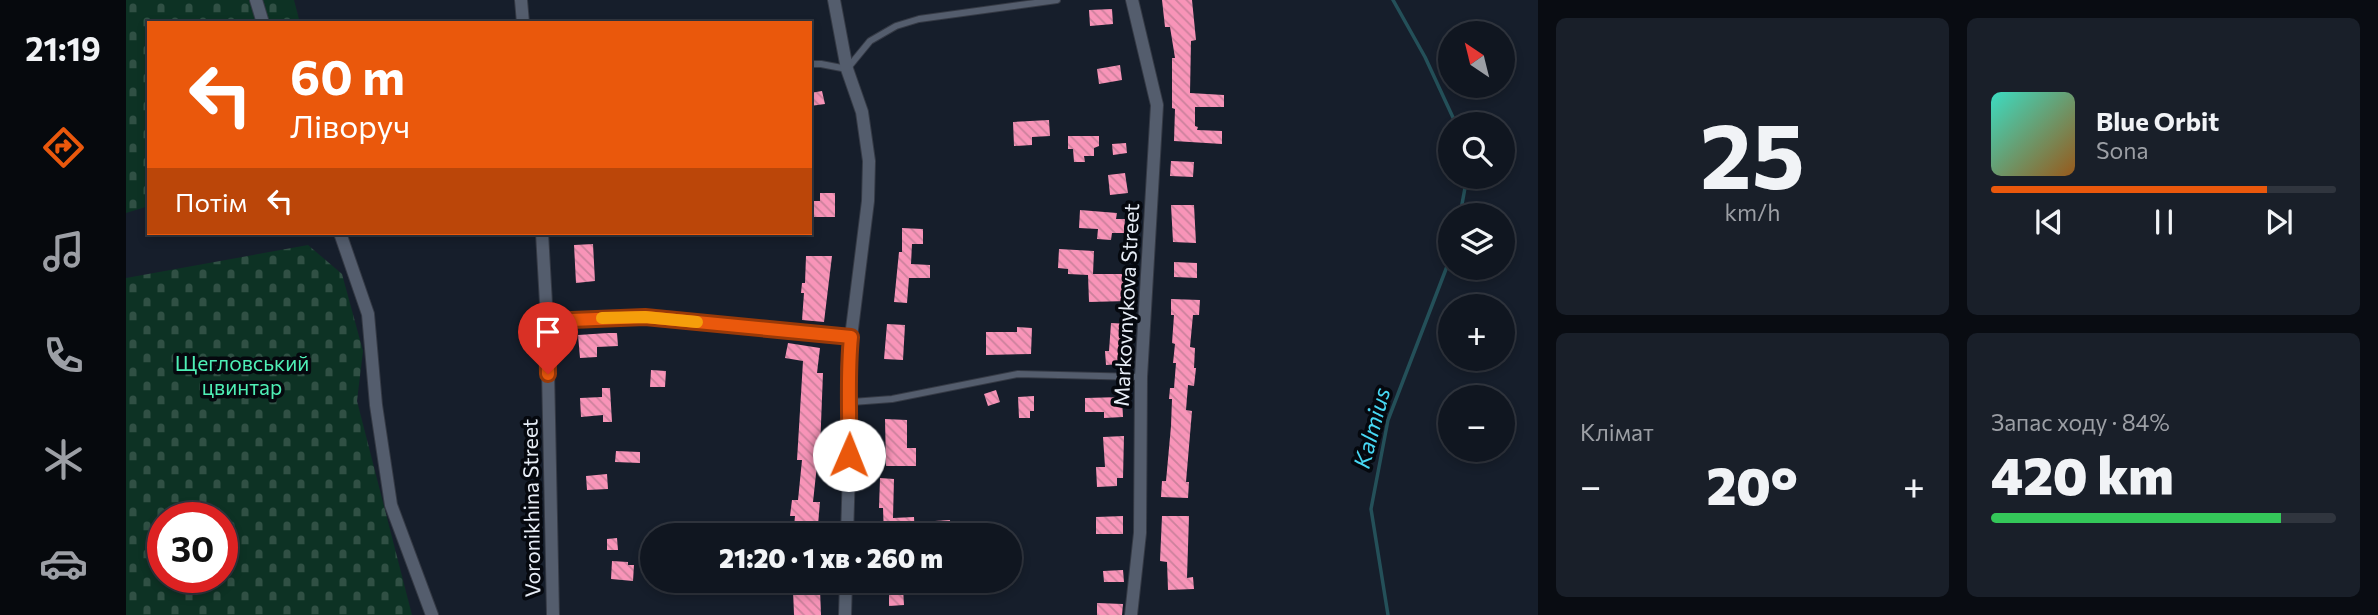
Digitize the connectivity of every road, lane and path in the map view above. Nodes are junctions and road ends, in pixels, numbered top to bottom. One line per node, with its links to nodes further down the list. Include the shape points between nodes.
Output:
1 (256, 0): 6 (street)
2 (521, 0): 7 (street)
3 (834, 0): 9 (street)
4 (1057, 0): 9 (lane, via 896,26 870,41)
5 (1132, 0): 14 (street, Markovnykova Street, via 1157,105)
6 (262, 21)
7 (523, 21)
8 (812, 64): 9 (lane)
9 (847, 69): 13 (street, via 862,113 869,161)
10 (341, 235): 18 (street, via 368,314 391,505)
11 (542, 235): 12 (street, Voronikhina Street)
12 (547, 321): 13 (lane, via 645,317); 19 (street, Voronikhina Street)
13 (851, 337): 15 (street)
14 (1141, 377): 15 (lane, via 1018,374 892,399); 21 (street, Markovnykova Street, via 1140,533)
15 (851, 402): 16 (street)
16 (847, 523)
17 (846, 593): 20 (street)
18 (432, 615)
19 (553, 615)
20 (845, 615)
21 (1131, 615)

